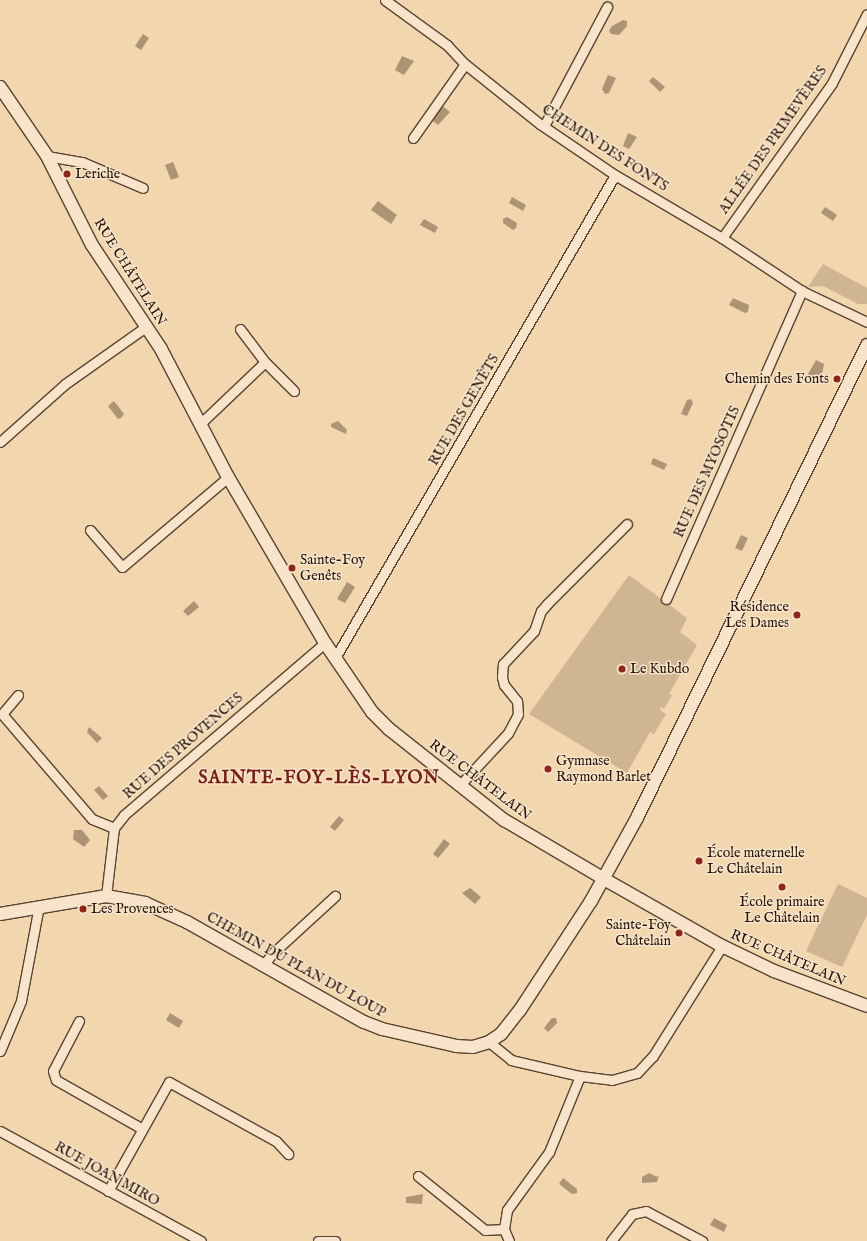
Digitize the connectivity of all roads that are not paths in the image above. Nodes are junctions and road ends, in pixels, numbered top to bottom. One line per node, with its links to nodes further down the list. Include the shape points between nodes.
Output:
1 (385, 0): 4 (street, CHEMIN DES FONTS, via 447,45)
2 (607, 7): 6 (street)
3 (867, 14): 11 (street, ALLÉE DES PRIMEVÈRES, via 832,83)
4 (465, 64): 6 (street, CHEMIN DES FONTS); 7 (street)
5 (0, 87): 8 (street, RUE CHÂTELAIN)
6 (544, 126): 9 (street, CHEMIN DES FONTS)
7 (413, 138)
8 (47, 156): 10 (street, via 82,162); 14 (street, RUE CHÂTELAIN, via 92,245)
9 (615, 175): 11 (street, CHEMIN DES FONTS); 26 (street, RUE DES GENÊTS)
10 (143, 188)
11 (722, 238): 12 (street, CHEMIN DES FONTS)
12 (802, 291): 13 (street, CHEMIN DES FONTS); 24 (street, RUE DES MYOSOTIS)
13 (867, 322)
14 (147, 326): 19 (street, RUE CHÂTELAIN); 20 (street, via 65,384)
15 (240, 329): 17 (street)
16 (867, 345): 30 (street, via 670,752)
17 (265, 362): 18 (street); 19 (street)
18 (294, 391)
19 (201, 423): 21 (street, RUE CHÂTELAIN)
20 (0, 442)
21 (228, 477): 23 (street, via 122,567); 25 (street, RUE CHÂTELAIN)
22 (627, 524): 28 (street, via 547,604 541,611 534,631 503,664 504,685 517,700 518,714 508,733)
23 (90, 530)
24 (666, 599)
25 (325, 643): 26 (street, RUE CHÂTELAIN); 29 (street, RUE DES PROVENCES, via 124,815)
26 (335, 658): 28 (street, RUE CHÂTELAIN, via 372,712)
27 (18, 695): 29 (street, via 2,714 92,819)
28 (459, 786): 30 (street, RUE CHÂTELAIN, via 504,820)
29 (114, 828): 31 (street)
30 (604, 879): 35 (street, RUE CHÂTELAIN); 39 (street, via 520,1010 501,1034)
31 (106, 896): 33 (street, CHEMIN DU PLAN DU LOUP); 36 (street, CHEMIN DU PLAN DU LOUP, via 145,903 165,911)
32 (335, 896): 36 (street)
33 (39, 906): 34 (street, CHEMIN DU PLAN DU LOUP); 40 (street, via 20,1001)
34 (0, 914)
35 (722, 946): 37 (street, RUE CHÂTELAIN, via 774,971); 41 (street, via 653,1056 637,1073 612,1080)
36 (263, 965): 39 (street, CHEMIN DU PLAN DU LOUP, via 364,1022 382,1029 456,1046 473,1047)
37 (867, 1006)
38 (79, 1021): 42 (street, via 53,1071 56,1080)
39 (489, 1042): 41 (street, via 511,1060)
40 (0, 1050)
41 (580, 1076): 47 (street, via 549,1152 511,1204)
42 (141, 1128): 44 (street, via 169,1082 276,1141); 46 (street)
43 (0, 1131): 46 (street, RUE JOAN MIRO)
44 (288, 1154)
45 (418, 1176): 47 (street, via 484,1230)
46 (108, 1191): 48 (street, RUE JOAN MIRO)
47 (504, 1229): 51 (street)
48 (201, 1241)
49 (318, 1241): 50 (street)
50 (336, 1241)
51 (509, 1241)
52 (611, 1241): 53 (street, via 632,1214 646,1211)
53 (702, 1241)

